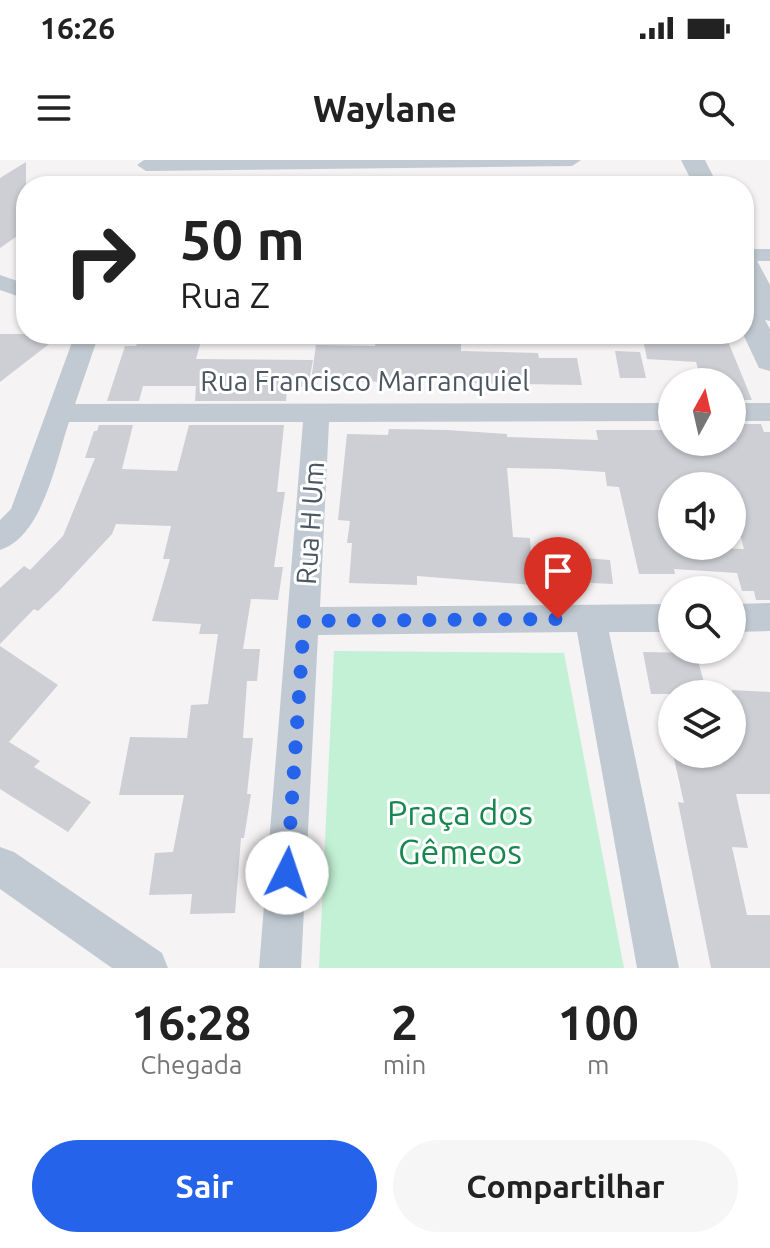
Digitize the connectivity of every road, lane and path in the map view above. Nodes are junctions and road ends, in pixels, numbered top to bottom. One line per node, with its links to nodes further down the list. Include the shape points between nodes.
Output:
1 (572, 160): 2 (street)
2 (423, 161): 3 (street)
3 (147, 163)
4 (754, 279): 5 (street)
5 (770, 312)
6 (754, 327): 8 (street)
7 (83, 344): 12 (street)
8 (770, 361)
9 (658, 412): 13 (street, Rua Francisco Marranquiel)
10 (746, 412): 11 (street)
11 (770, 412)
12 (59, 413): 13 (street, Rua Francisco Marranquiel); 14 (street)
13 (317, 413): 20 (street, Rua H Um)
14 (12, 509): 15 (street)
15 (0, 538)
16 (770, 617): 18 (street)
17 (658, 618): 19 (street)
18 (746, 618)
19 (590, 619): 20 (street); 24 (street)
20 (304, 621): 23 (street, Rua H Um)
21 (0, 866): 22 (street)
22 (147, 968)
23 (280, 968)
24 (658, 968)

